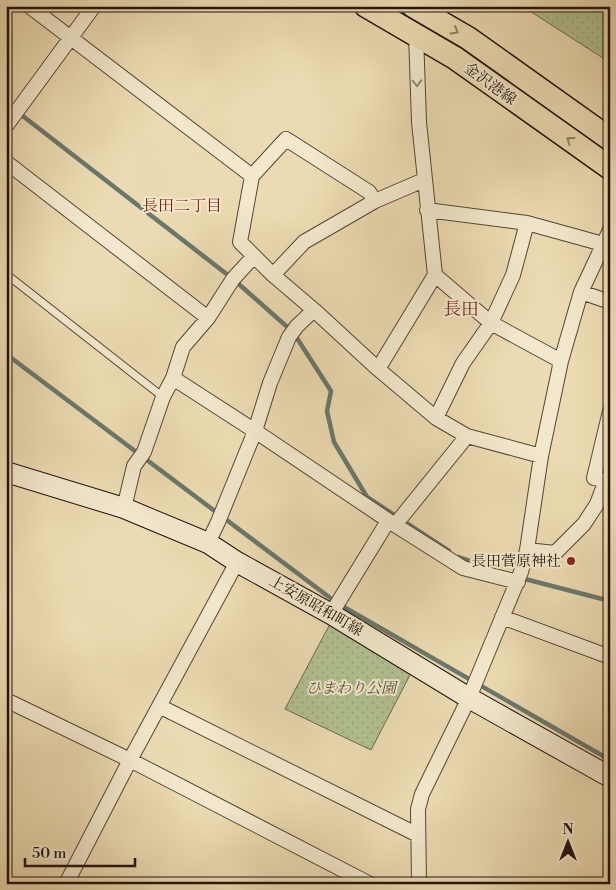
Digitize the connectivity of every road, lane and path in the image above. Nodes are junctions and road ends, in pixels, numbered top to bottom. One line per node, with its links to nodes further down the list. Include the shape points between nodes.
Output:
1 (29, 6): 6 (street)
2 (94, 6): 6 (street)
3 (366, 6): 5 (main road, 金沢港線)
4 (413, 6): 8 (main road, 金沢港線, one-way to 8, via 468,38)
5 (416, 34): 10 (main road, 金沢港線, one-way to 5); 12 (street, one-way to 12)
6 (71, 37): 7 (street); 11 (street)
7 (6, 126)
8 (610, 139)
9 (6, 162): 25 (street)
10 (610, 168)
11 (252, 176): 13 (street, via 286,139 369,192); 18 (street, via 240,242)
12 (424, 180): 13 (street); 14 (street)
13 (375, 201): 20 (street, via 304,242)
14 (428, 210): 15 (street); 21 (street)
15 (527, 223): 17 (street); 26 (street, via 513,274)
16 (610, 230): 17 (street)
17 (603, 244): 22 (street)
18 (254, 256): 20 (street); 25 (street)
19 (6, 274): 30 (lane)
20 (273, 275): 24 (street)
21 (435, 276): 26 (street); 28 (street)
22 (581, 292): 23 (street); 27 (street)
23 (610, 302)
24 (314, 310): 28 (street); 33 (street, via 293,332 270,383)
25 (208, 318): 29 (street, via 184,347)
26 (491, 323): 27 (street); 32 (street, via 463,363)
27 (561, 361): 35 (street)
28 (378, 369): 32 (street)
29 (173, 378): 30 (street); 33 (street)
30 (163, 397): 38 (street, via 144,452 134,466)
31 (610, 411): 37 (street, via 594,478)
32 (436, 418): 34 (street)
33 (255, 431): 39 (street); 40 (street)
34 (467, 436): 35 (street); 39 (street)
35 (541, 456): 41 (street)
36 (8, 476): 38 (main road, 上安原昭和町線)
37 (608, 481): 41 (street, via 584,524 556,553)
38 (124, 508): 40 (main road, 上安原昭和町線)
39 (395, 520): 43 (street, via 463,568); 44 (street)
40 (208, 543): 42 (main road, 上安原昭和町線)
41 (528, 550): 43 (street)
42 (237, 562): 44 (main road, 上安原昭和町線); 49 (street)
43 (520, 577): 45 (street)
44 (331, 614): 47 (main road, 上安原昭和町線)
45 (502, 617): 46 (street); 47 (street)
46 (610, 657)
47 (469, 698): 51 (main road, 上安原昭和町線); 52 (street, via 422,794 418,809)
48 (6, 700): 50 (street)
49 (159, 706): 50 (street); 52 (street)
50 (130, 760): 53 (street); 54 (street)
51 (610, 777)
52 (418, 835): 55 (street)
53 (66, 884)
54 (370, 884)
55 (419, 884)

